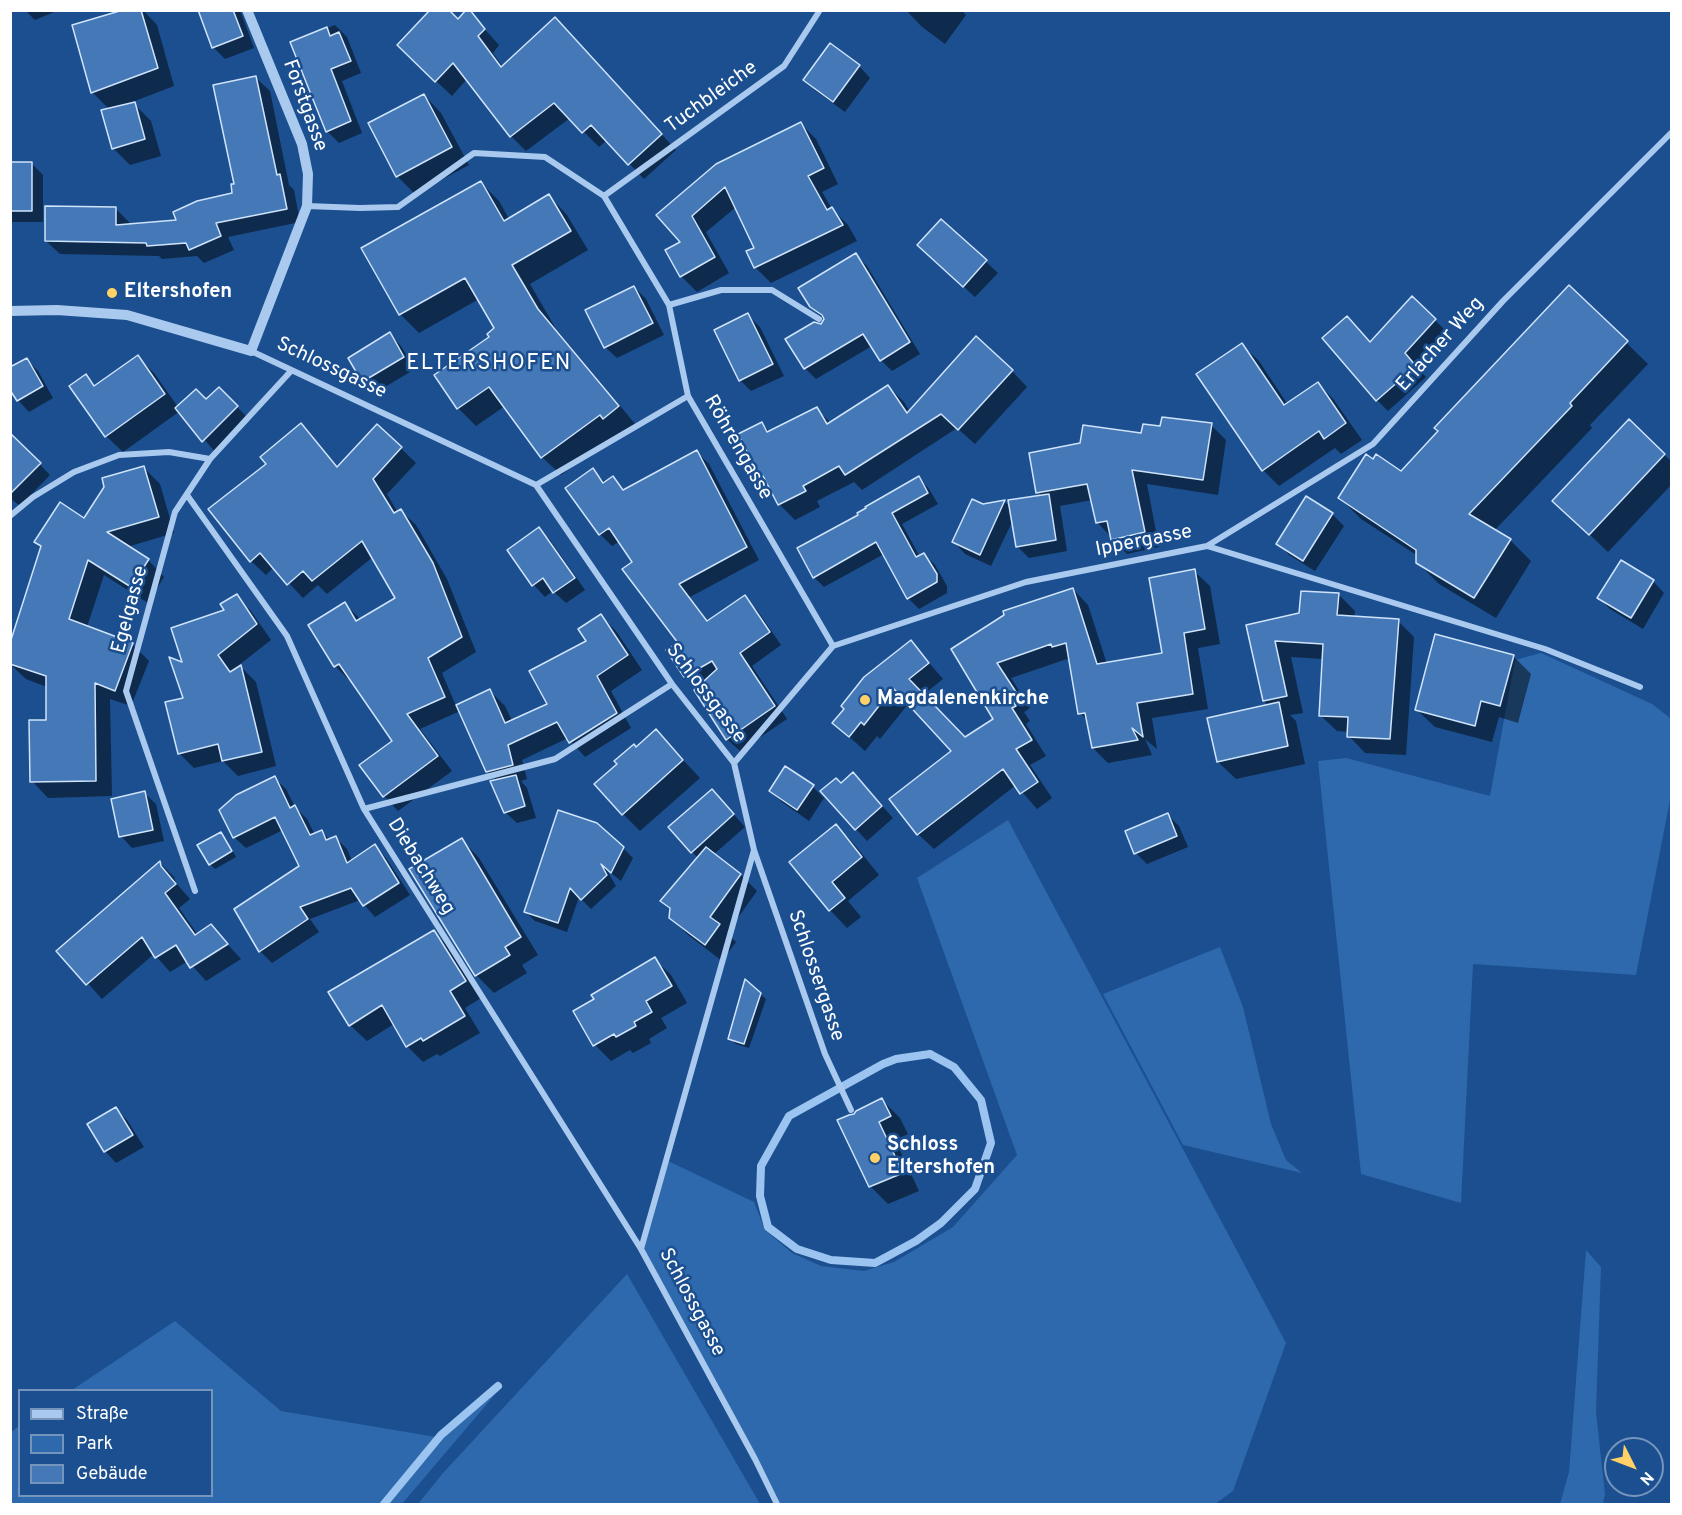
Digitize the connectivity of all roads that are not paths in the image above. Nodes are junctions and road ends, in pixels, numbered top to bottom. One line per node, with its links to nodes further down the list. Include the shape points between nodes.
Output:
1 (247, 10): 5 (street, Forstgasse, via 302,144 308,174)
2 (820, 10): 4 (street, Tuchbleiche, via 784,66)
3 (1671, 132): 16 (street, Erlacher Weg, via 1503,301 1373,444)
4 (604, 196): 5 (street, Röhrengasse, via 545,157 474,153 398,207); 6 (street, Röhrengasse)
5 (307, 206): 9 (street, Forstgasse)
6 (669, 305): 8 (street, via 721,290 772,290); 11 (street, Röhrengasse)
7 (10, 311): 9 (street, Schlossgasse, via 127,315)
8 (819, 319)
9 (251, 351): 10 (street, Schlossgasse)
10 (291, 371): 12 (street, Egelgasse); 13 (street, Schlossgasse)
11 (688, 396): 13 (street); 17 (street, Röhrengasse)
12 (210, 459): 14 (street, Egelgasse); 15 (street, via 168,452 119,455 74,472)
13 (536, 484): 18 (street, Schlossgasse)
14 (188, 495): 21 (street, Diebachweg, via 287,636); 23 (street, Egelgasse, via 175,512 126,691)
15 (10, 516)
16 (1207, 546): 17 (street, Ippergasse, via 1026,582); 19 (street, Ippergasse, via 1545,649)
17 (833, 646): 20 (street)
18 (672, 684): 20 (street, Schlossgasse); 21 (street, via 555,759)
19 (1640, 687)
20 (734, 763): 22 (street, Schlossgasse)
21 (364, 809): 25 (street, Diebachweg)
22 (754, 850): 24 (street, Schlossergasse, via 825,1054); 25 (street, Schlossgasse)
23 (195, 891)
24 (851, 1110)
25 (641, 1249): 26 (street, Schlossgasse)
26 (777, 1504)

